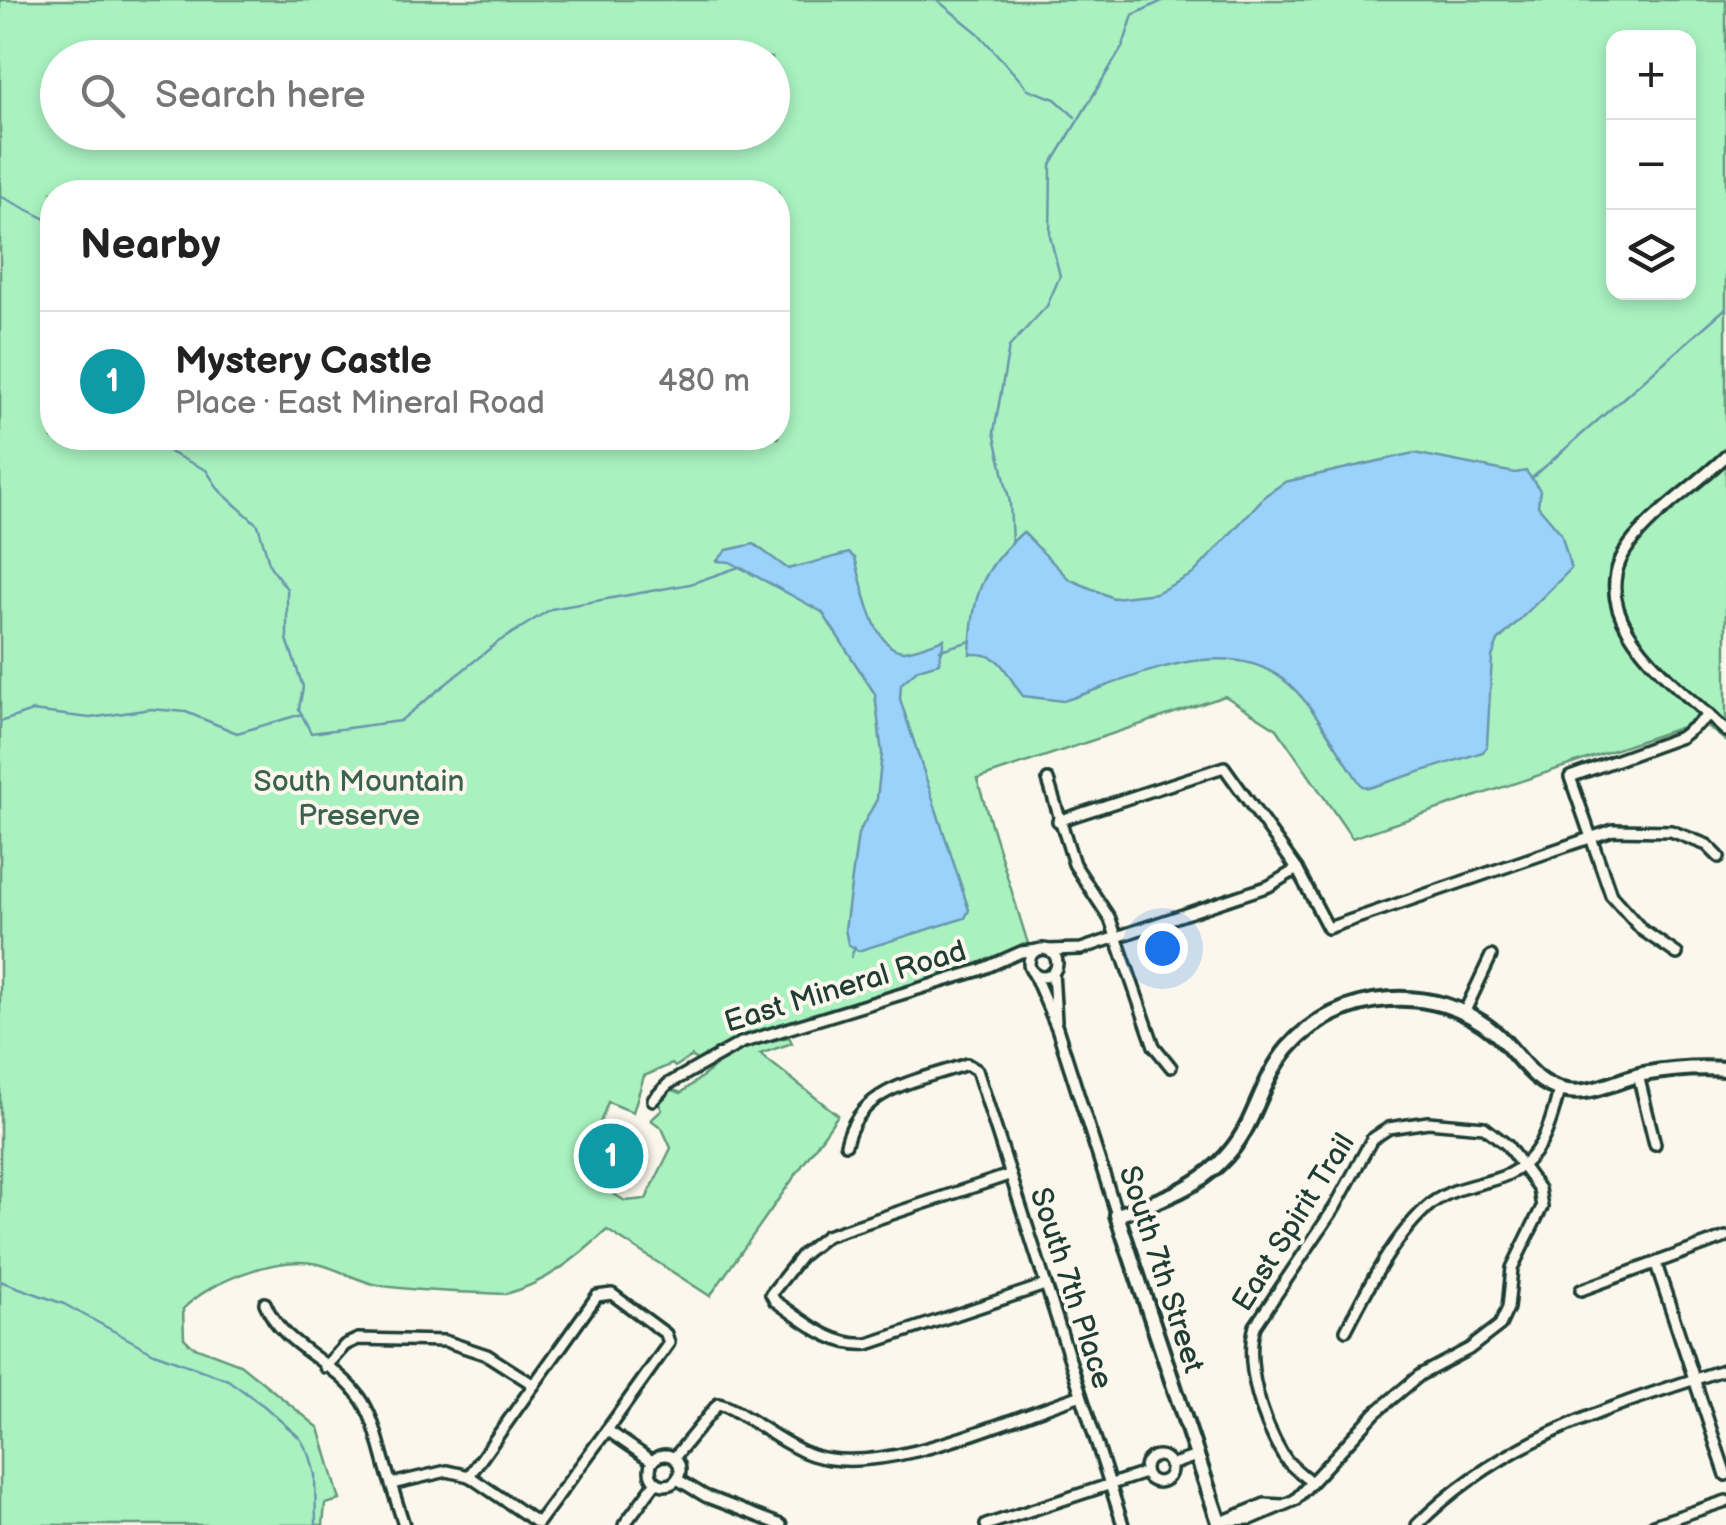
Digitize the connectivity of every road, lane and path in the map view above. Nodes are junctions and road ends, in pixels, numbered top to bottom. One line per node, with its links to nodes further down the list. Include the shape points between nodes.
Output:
1 (1726, 456): 2 (street, via 1633,540 1615,582 1624,628)
2 (1709, 715): 3 (street); 6 (street, via 1681,737 1570,777)
3 (1726, 731)
4 (1048, 780): 5 (street)
5 (1058, 821): 8 (street, via 1224,767); 9 (street, via 1074,864)
6 (1588, 838): 7 (street, via 1637,828 1671,831); 8 (street, via 1328,928); 12 (street, via 1621,908)
7 (1719, 856)
8 (1297, 870): 9 (street, East Mineral Road, via 1269,886)
9 (1118, 937): 10 (street, East Mineral Road); 19 (street, via 1154,1046)
10 (1081, 949): 11 (street, East Mineral Road); 16 (street, East Mineral Road)
11 (1043, 950): 14 (street, East Mineral Road); 15 (street); 16 (street, South 7th Street, via 1056,958)
12 (1676, 954)
13 (1491, 956): 17 (street)
14 (1007, 958): 15 (street, East Mineral Road); 23 (street, East Mineral Road, via 741,1042 668,1084)
15 (1031, 967): 16 (street, via 1044,976); 18 (street, South 7th Street)
16 (1054, 970): 18 (street, South 7th Street)
17 (1464, 1013): 22 (street); 28 (street, via 1438,1002 1386,998 1321,1020 1280,1058 1238,1142 1214,1170 1176,1195)
18 (1057, 1028): 28 (street, South 7th Street)
19 (1171, 1067)
20 (1726, 1068): 21 (street)
21 (1638, 1076): 22 (street, via 1578,1093); 25 (street)
22 (1559, 1090): 26 (street, via 1541,1144)
23 (653, 1100)
24 (846, 1144): 27 (street, South 7th Place, via 854,1117 874,1098 973,1066)
25 (1654, 1144)
26 (1522, 1166): 34 (street, via 1453,1190 1420,1213); 50 (street, via 1539,1189 1542,1207 1512,1268 1500,1324 1406,1388); 50 (street, East Spirit Trail, via 1484,1127 1465,1123 1390,1128 1372,1139 1335,1208 1269,1301 1249,1347 1278,1446)
27 (1010, 1175): 31 (street, South 7th Place); 31 (street, via 826,1236 771,1294 850,1346)
28 (1118, 1215): 41 (street, South 7th Street)
29 (1726, 1237): 30 (street)
30 (1656, 1264): 32 (street); 37 (street)
31 (1045, 1285): 39 (street, South 7th Place)
32 (1580, 1290)
33 (266, 1303): 35 (street, via 272,1322)
34 (1346, 1330)
35 (325, 1367): 38 (street, via 358,1339 446,1341 487,1354); 51 (street, via 364,1404)
36 (1726, 1369): 37 (street)
37 (1694, 1380): 47 (street); 60 (street, via 1571,1421 1522,1445 1463,1483)
38 (534, 1386): 40 (street, via 597,1296 612,1294 666,1334 669,1344); 46 (street)
39 (1079, 1396): 42 (street, via 893,1458 850,1462 786,1446 718,1404); 52 (street, South 7th Place)
40 (607, 1430): 43 (street); 46 (street, via 538,1522)
41 (1198, 1456): 44 (street); 54 (street, South 7th Street)
42 (674, 1458): 43 (street); 48 (street)
43 (652, 1461): 49 (street)
44 (1170, 1466): 45 (street, via 1162,1482); 45 (street, via 1152,1457)
45 (1145, 1473): 52 (street)
46 (469, 1476): 51 (street, via 447,1471)
47 (1726, 1476)
48 (677, 1479): 49 (street); 57 (street)
49 (656, 1482): 56 (street)
50 (1311, 1482): 54 (street, via 1295,1500)
51 (391, 1484): 55 (street)
52 (1110, 1485): 58 (street); 59 (street, South 7th Place)
53 (1726, 1500): 61 (street)
54 (1222, 1523)
55 (404, 1525)
56 (624, 1525)
57 (781, 1525)
58 (986, 1525)
59 (1123, 1525)
60 (1417, 1525)
61 (1653, 1525)

